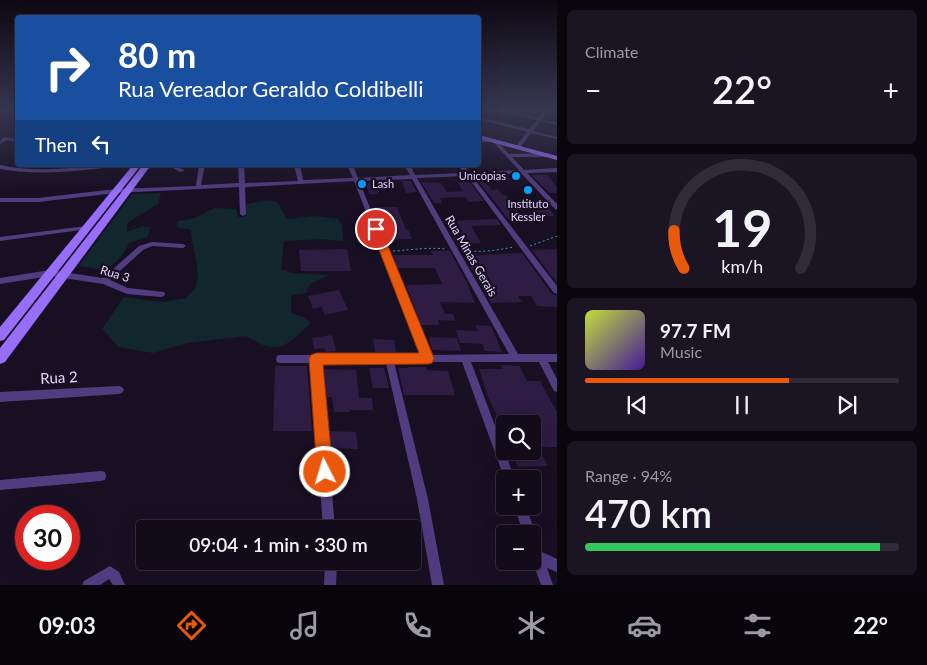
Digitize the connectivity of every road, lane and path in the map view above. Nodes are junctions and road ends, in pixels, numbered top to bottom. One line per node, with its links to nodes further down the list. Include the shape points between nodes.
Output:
1 (525, 137): 7 (street)
2 (481, 138): 5 (street)
3 (15, 140): 6 (street, via 6,138)
4 (481, 141): 5 (street)
5 (493, 141): 7 (street); 9 (street)
6 (0, 143)
7 (518, 147): 8 (street)
8 (548, 155): 9 (street); 10 (street)
9 (507, 156): 24 (street)
10 (557, 158)
11 (0, 167): 12 (street, via 38,172)
12 (92, 167)
13 (136, 167): 31 (street)
14 (145, 167): 31 (street)
15 (175, 167): 23 (street)
16 (202, 167): 30 (street)
17 (241, 167): 29 (street)
18 (297, 167): 28 (street)
19 (351, 167): 27 (street)
20 (407, 167): 26 (street, Rua Minas Gerais)
21 (463, 167): 25 (street)
22 (557, 170): 24 (street)
23 (182, 171)
24 (522, 172): 25 (street); 33 (street)
25 (469, 175): 26 (street); 40 (street)
26 (414, 178): 27 (street); 39 (street, Rua Minas Gerais)
27 (356, 180): 28 (street); 41 (street)
28 (301, 183): 29 (street)
29 (242, 186): 30 (street); 34 (street)
30 (198, 188): 31 (street)
31 (121, 191): 32 (street, via 38,200); 35 (street); 43 (street)
32 (0, 200)
33 (557, 208)
34 (243, 214)
35 (86, 228): 37 (street); 42 (street)
36 (557, 236): 40 (path)
37 (0, 239)
38 (183, 246): 45 (street, via 152,244 141,248)
39 (454, 248): 40 (path, via 468,251); 41 (path); 54 (street, Rua Minas Gerais)
40 (525, 249): 46 (street)
41 (385, 251): 52 (street)
42 (50, 273): 43 (street, Rua 3); 44 (street, Rua 3); 48 (street)
43 (63, 275): 45 (street, Rua 3); 49 (street)
44 (0, 280)
45 (104, 281): 47 (street, Rua 3, via 128,291)
46 (557, 291)
47 (161, 294)
48 (2, 331): 49 (street)
49 (21, 331): 50 (street)
50 (0, 358)
51 (389, 358): 52 (street); 58 (street); 73 (street, via 421,492)
52 (428, 358): 53 (street)
53 (465, 358): 54 (street); 62 (street)
54 (516, 358): 55 (street)
55 (541, 358): 56 (street); 59 (street)
56 (557, 358)
57 (280, 359): 58 (street)
58 (316, 359): 65 (street)
59 (557, 388)
60 (119, 390): 61 (street, Rua 2)
61 (0, 397)
62 (507, 470)
63 (101, 476): 64 (street)
64 (0, 485)
65 (328, 520)
66 (541, 558): 68 (street)
67 (541, 566): 74 (street)
68 (557, 566)
69 (331, 570): 72 (street)
70 (88, 585): 71 (street, via 110,572)
71 (119, 585)
72 (330, 585)
73 (438, 585)
74 (547, 585)

